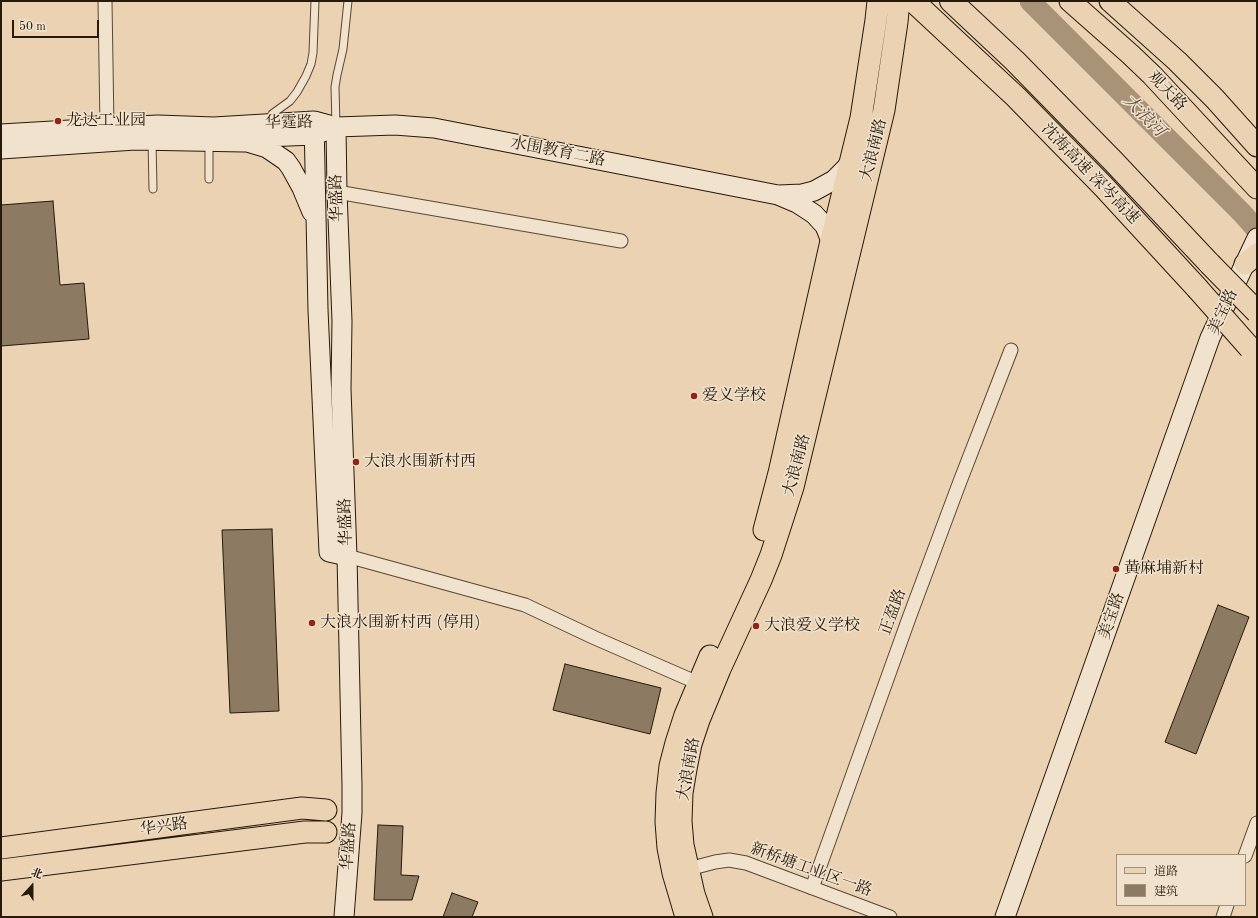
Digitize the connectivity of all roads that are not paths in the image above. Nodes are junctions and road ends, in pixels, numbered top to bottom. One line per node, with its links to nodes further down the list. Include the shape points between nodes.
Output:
1 (105, 1): 17 (street)
2 (316, 1): 15 (lane, via 313,53 308,70 290,101 272,114)
3 (348, 1): 16 (lane, via 343,49 335,88)
4 (878, 1): 11 (main road, 大浪南路)
5 (899, 1): 12 (main road, 大浪南路)
6 (913, 1): 37 (highway, 沈海高速 深岑高速, bridge, via 1016,97 1104,187)
7 (951, 1): 35 (highway, 沈海高速 深岑高速, bridge, via 1015,61)
8 (1070, 1): 14 (main road, 观天路, via 1130,54)
9 (1110, 1): 10 (main road, 观天路)
10 (1129, 9): 13 (main road, 观天路)
11 (865, 88): 12 (main road); 25 (main road, 大浪南路)
12 (886, 92): 46 (main road, 大浪南路, via 884,110 792,487 771,555 720,669 691,744 682,793 683,845)
13 (1215, 99): 14 (main road); 23 (main road, 观天路)
14 (1194, 120): 27 (main road, 观天路)
15 (270, 123): 17 (main road, 华霆路, via 214,127); 18 (main road, 华霆路)
16 (336, 126): 18 (main road, 华霆路); 29 (main road, 华盛路); 30 (main road, 水围教育二路, via 395,125 434,128)
17 (107, 127): 19 (main road, 华霆路)
18 (314, 128): 22 (main road, 华霆路); 31 (main road, 华盛路)
19 (1, 134)
20 (152, 141): 21 (main road, 华霆路); 24 (main road, 华霆路); 28 (lane)
21 (209, 141): 22 (main road, 华霆路); 26 (lane)
22 (244, 142): 31 (main road, via 267,148 286,161 302,188)
23 (1257, 146)
24 (1, 149)
25 (851, 161): 30 (main road, via 834,180 814,191); 33 (main road, 大浪南路)
26 (209, 179)
27 (1257, 188)
28 (153, 189)
29 (337, 192): 32 (street); 38 (main road, 华盛路, via 342,390)
30 (778, 195): 33 (main road, via 814,214 825,226)
31 (316, 227): 38 (main road, 华盛路, via 318,310)
32 (622, 241)
33 (831, 241): 39 (main road, 大浪南路, via 771,508 750,570)
34 (1253, 253): 53 (main road, 美宝路, via 1210,338)
35 (1257, 312)
36 (1011, 350): 47 (street, 正盈路, via 917,596)
37 (1254, 352)
38 (338, 554): 39 (street, via 525,605); 49 (main road, 华盛路, via 352,799)
39 (698, 683): 46 (main road, 大浪南路, via 676,743 667,793 668,848)
40 (326, 810): 42 (main road, 华盛路); 43 (main road, 华兴路, via 302,808)
41 (1257, 823): 44 (street)
42 (326, 832): 45 (main road, 华兴路, via 298,832)
43 (1, 848)
44 (1246, 854)
45 (1, 870)
46 (680, 871): 47 (street, 新桥塘工业区一路, via 729,860 746,863); 50 (main road, 大浪南路); 51 (main road, 大浪南路, via 694,894)
47 (812, 888): 52 (street, 新桥塘工业区一路)
48 (1227, 906): 54 (street)
49 (344, 917)
50 (686, 917)
51 (702, 917)
52 (890, 917)
53 (1006, 917)
54 (1223, 917)

